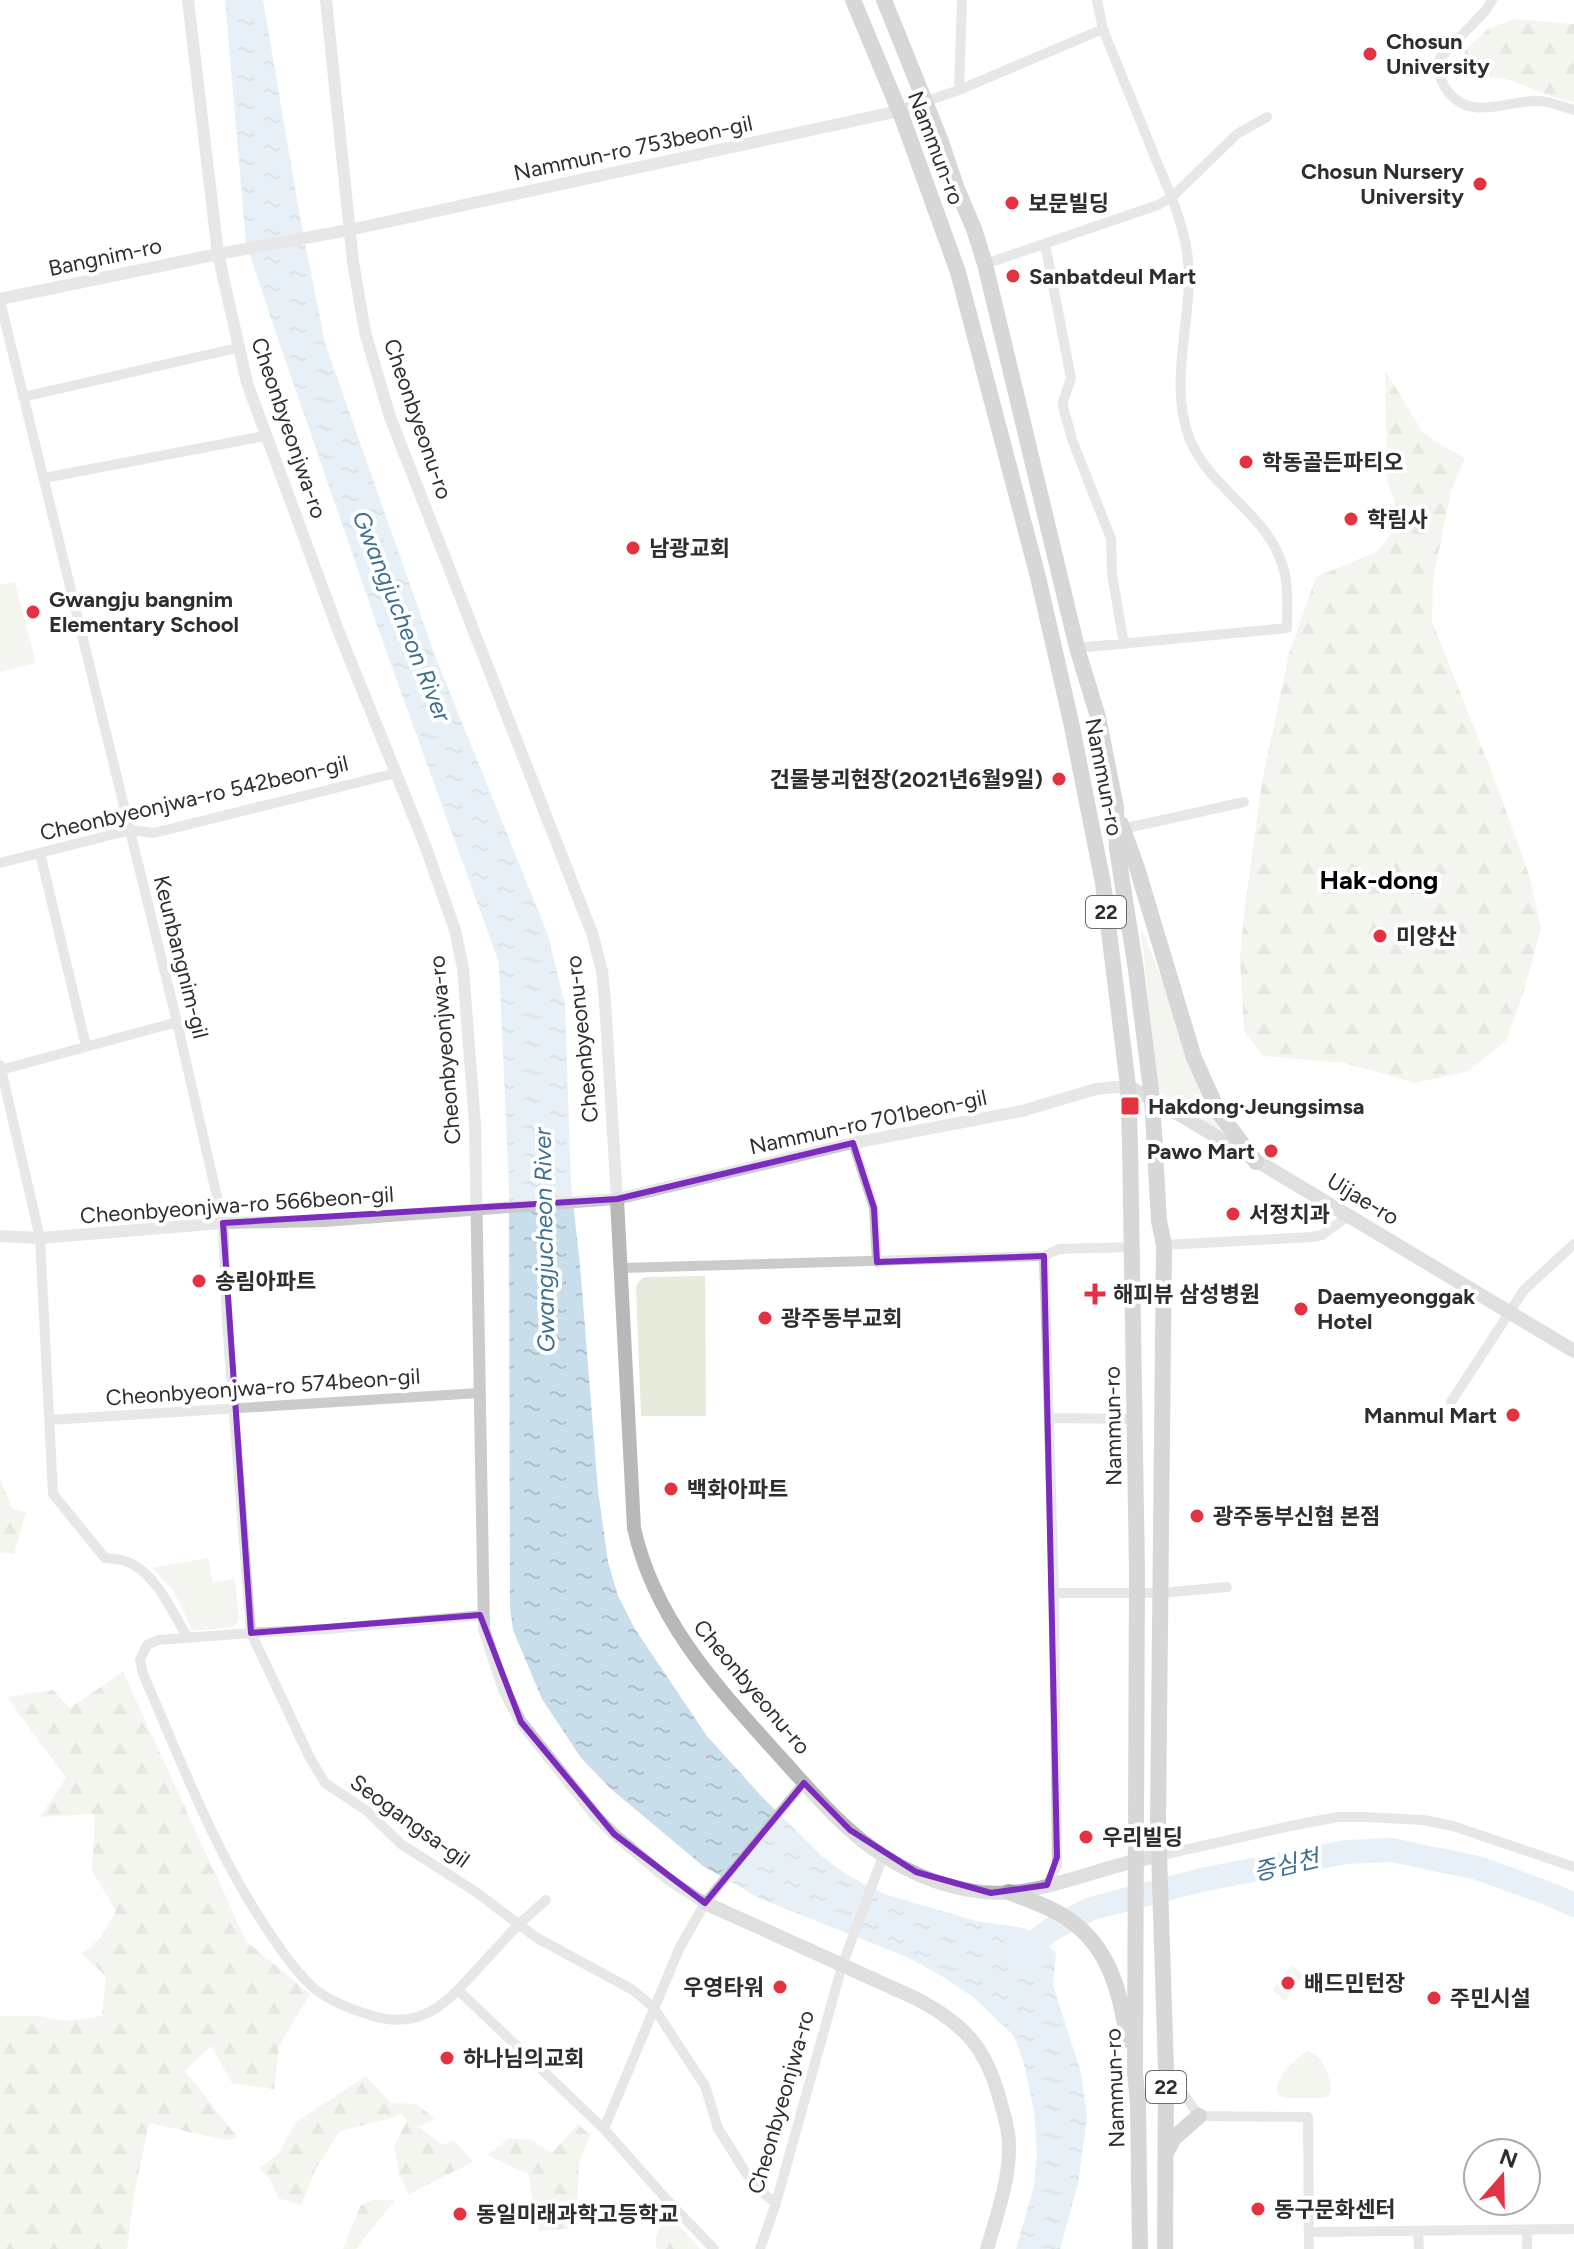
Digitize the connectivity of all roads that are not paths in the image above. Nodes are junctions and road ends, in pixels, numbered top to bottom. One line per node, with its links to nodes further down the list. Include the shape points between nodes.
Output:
1 (188, 0): 17 (street, Cheonbyeonjwa-ro)
2 (326, 0): 15 (street, Cheonbyeonu-ro)
3 (853, 0): 12 (main road, Nammun-ro / 22)
4 (884, 0): 10 (main road, Nammun-ro / 22)
5 (962, 0): 9 (street)
6 (1097, 0): 8 (street)
7 (1492, 0): 11 (street, via 1440,58 1445,88 1472,107 1540,101)
8 (1103, 29): 9 (street); 14 (street)
9 (959, 90): 10 (street)
10 (924, 102): 12 (street, Nammun-ro 753beon-gil); 18 (main road, Nammun-ro / 22)
11 (1574, 110)
12 (899, 111): 15 (street, Nammun-ro 753beon-gil); 24 (main road, Nammun-ro / 22, via 958,272)
13 (1267, 117): 14 (street, via 1228,142)
14 (1172, 197): 16 (street, via 1146,211); 26 (street, via 1187,255 1180,398 1186,429 1197,455 1279,554 1287,580 1287,628)
15 (349, 230): 17 (street, Nammun-ro 753beon-gil); 41 (street, Cheonbyeonu-ro, via 365,332 390,417 602,971)
16 (1045, 244): 18 (street); 26 (street, via 1071,378 1063,407 1111,539)
17 (218, 254): 19 (street, Bangnim-ro); 20 (street, Cheonbyeonjwa-ro)
18 (985, 264): 25 (main road, Nammun-ro / 22)
19 (0, 300): 21 (street, Keunbangnim-gil)
20 (237, 348): 21 (street); 22 (street, Cheonbyeonjwa-ro)
21 (23, 397): 23 (street, Keunbangnim-gil)
22 (265, 436): 23 (street); 27 (street, Cheonbyeonjwa-ro)
23 (44, 478): 31 (street, Keunbangnim-gil)
24 (1047, 618): 25 (main road, via 1056,616 1062,633); 37 (main road, Nammun-ro / 22, via 1103,883)
25 (1076, 644): 26 (street); 29 (main road, Nammun-ro / 22)
26 (1124, 644)
27 (396, 773): 31 (street, Cheonbyeonjwa-ro 542beon-gil, via 154,833); 42 (street, Cheonbyeonjwa-ro, via 455,930 463,968)
28 (1244, 802): 30 (street, Nammun-ro)
29 (1116, 807): 30 (main road); 38 (main road, Nammun-ro / 22, via 1117,849)
30 (1122, 829): 40 (main road, via 1194,1058 1219,1113)
31 (130, 830): 32 (street, Cheonbyeonjwa-ro 542beon-gil); 34 (street, Keunbangnim-gil)
32 (40, 853): 33 (street, Cheonbyeonjwa-ro 542beon-gil); 35 (street)
33 (0, 863)
34 (177, 1022): 35 (street); 44 (street, Keunbangnim-gil)
35 (86, 1046): 36 (street)
36 (1, 1068): 46 (street)
37 (1128, 1086): 38 (main road, Uijae-ro); 39 (street, Nammun-ro 701beon-gil); 49 (main road, Nammun-ro / 22)
38 (1152, 1098): 40 (main road, Uijae-ro); 48 (main road, Nammun-ro / 22)
39 (853, 1143): 41 (street, Nammun-ro 701beon-gil); 51 (street, via 874,1208)
40 (1256, 1162): 43 (main road, Uijae-ro)
41 (617, 1199): 42 (street, Nammun-ro 701beon-gil); 52 (main road, Cheonbyeonu-ro)
42 (477, 1208): 44 (street, Cheonbyeonjwa-ro 566beon-gil); 55 (street, Cheonbyeonjwa-ro)
43 (1348, 1216): 48 (street, via 1313,1237); 53 (main road, Uijae-ro)
44 (223, 1223): 46 (street, Cheonbyeonjwa-ro 566beon-gil); 57 (street, Keunbangnim-gil)
45 (0, 1236): 46 (street, Cheonbyeonjwa-ro 566beon-gil)
46 (40, 1238): 60 (street)
47 (1574, 1244): 53 (street, via 1524,1290)
48 (1164, 1245): 64 (main road, Nammun-ro / 22)
49 (1132, 1247): 50 (street, via 1059,1249); 59 (main road, Nammun-ro / 22)
50 (1044, 1256): 51 (street); 58 (street)
51 (877, 1262): 52 (street)
52 (621, 1268): 68 (main road, Cheonbyeonu-ro, via 632,1506 646,1571 688,1649)
53 (1508, 1313): 54 (main road, Uijae-ro); 56 (street)
54 (1574, 1351)
55 (479, 1393): 57 (street, Cheonbyeonjwa-ro 574beon-gil); 65 (street, Cheonbyeonjwa-ro)
56 (1451, 1402)
57 (233, 1409): 60 (street, Cheonbyeonjwa-ro 574beon-gil); 66 (street, Keunbangnim-gil)
58 (1049, 1418): 59 (street); 62 (street)
59 (1135, 1419): 63 (main road, Nammun-ro / 22)
60 (49, 1420): 67 (street, via 53,1494 105,1558 128,1561 140,1569 164,1595)
61 (1227, 1587): 64 (street)
62 (1054, 1593): 63 (street); 73 (street, via 1057,1857)
63 (1137, 1593): 64 (street); 71 (main road, Nammun-ro / 22)
64 (1160, 1593): 70 (main road, Nammun-ro / 22)
65 (483, 1615): 66 (street); 75 (street, Cheonbyeonjwa-ro, via 504,1690 521,1722 614,1834 668,1879)
66 (251, 1633): 67 (street); 77 (street, Seogangsa-gil, via 325,1783 367,1811 401,1844)
67 (187, 1637): 79 (street, via 147,1645 140,1660 143,1674 211,1830 282,1952 316,1989 376,2017 403,2020 428,2014)
68 (804, 1783): 69 (main road, Cheonbyeonu-ro); 75 (street)
69 (883, 1856): 74 (main road, Cheonbyeonu-ro, via 942,1883); 78 (street)
70 (1158, 1856): 71 (main road, Cheonbyeonu-ro); 72 (street, via 1324,1819 1365,1817 1453,1826); 81 (main road, 22)
71 (1136, 1860): 73 (main road, Cheonbyeonu-ro); 82 (main road, Nammun-ro / 22)
72 (1574, 1867)
73 (1047, 1885): 74 (main road, Cheonbyeonu-ro)
74 (1009, 1892): 82 (main road, via 1072,1921 1097,1947 1113,1974)
75 (708, 1899): 78 (main road, Cheonbyeonjwa-ro); 80 (street)
76 (546, 1900): 77 (street)
77 (518, 1925): 79 (street); 80 (street, Seogangsa-gil, via 633,1990)
78 (842, 1966): 86 (street, Cheonbyeonjwa-ro); 93 (main road, Cheonbyeonjwa-ro, via 934,2008 981,2051 1009,2139 1005,2185)
79 (458, 1990): 84 (street)
80 (654, 2008): 84 (street); 86 (street, Seogangsa-gil, via 705,2086 718,2128 744,2170)
81 (1166, 2069): 83 (street); 85 (main road, 22)
82 (1135, 2073): 94 (main road, Nammun-ro / 22)
83 (1199, 2116): 85 (main road, via 1174,2138); 90 (street, via 1308,2117)
84 (604, 2129): 91 (street)
85 (1165, 2155): 95 (main road, 22)
86 (776, 2203): 92 (street, Cheonbyeonjwa-ro)
87 (1574, 2229): 88 (street)
88 (1527, 2230): 89 (street); 98 (street)
89 (1418, 2231): 90 (street); 97 (street)
90 (1310, 2232): 96 (street)
91 (714, 2249)
92 (760, 2249)
93 (987, 2249)
94 (1140, 2249)
95 (1165, 2249)
96 (1309, 2249)
97 (1419, 2249)
98 (1527, 2249)

